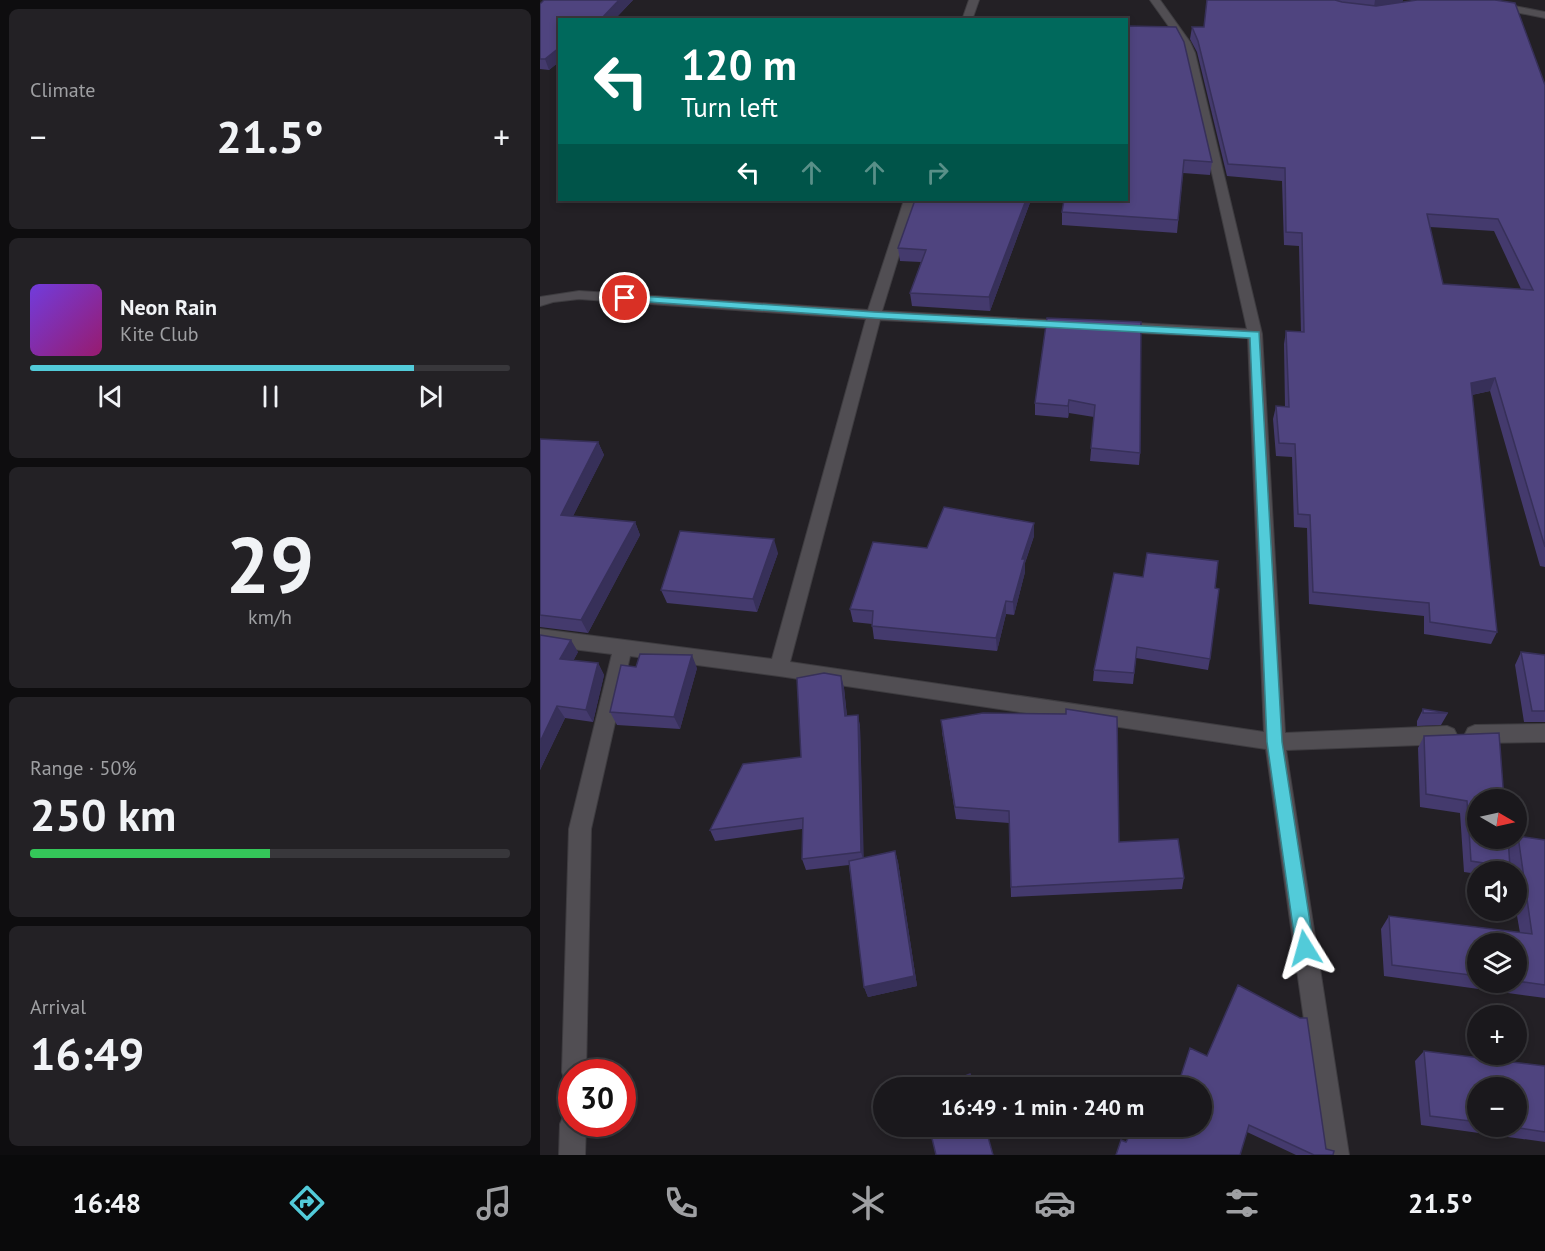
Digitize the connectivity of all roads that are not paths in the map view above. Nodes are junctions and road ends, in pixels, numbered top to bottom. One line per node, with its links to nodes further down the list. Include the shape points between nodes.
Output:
1 (974, 0): 5 (street)
2 (1155, 0): 9 (street, via 1190,53)
3 (1479, 4): 4 (street)
4 (1545, 15)
5 (969, 18)
6 (910, 201): 8 (street)
7 (540, 302): 8 (street, via 579,295)
8 (874, 315): 9 (street); 12 (street)
9 (1255, 334): 14 (street)
10 (540, 637): 11 (street)
11 (623, 647): 12 (street); 15 (street, via 580,830)
12 (779, 668): 14 (street)
13 (1545, 734): 14 (street)
14 (1275, 742): 18 (street)
15 (574, 1059)
16 (573, 1137): 17 (street)
17 (572, 1155)
18 (1336, 1155)

